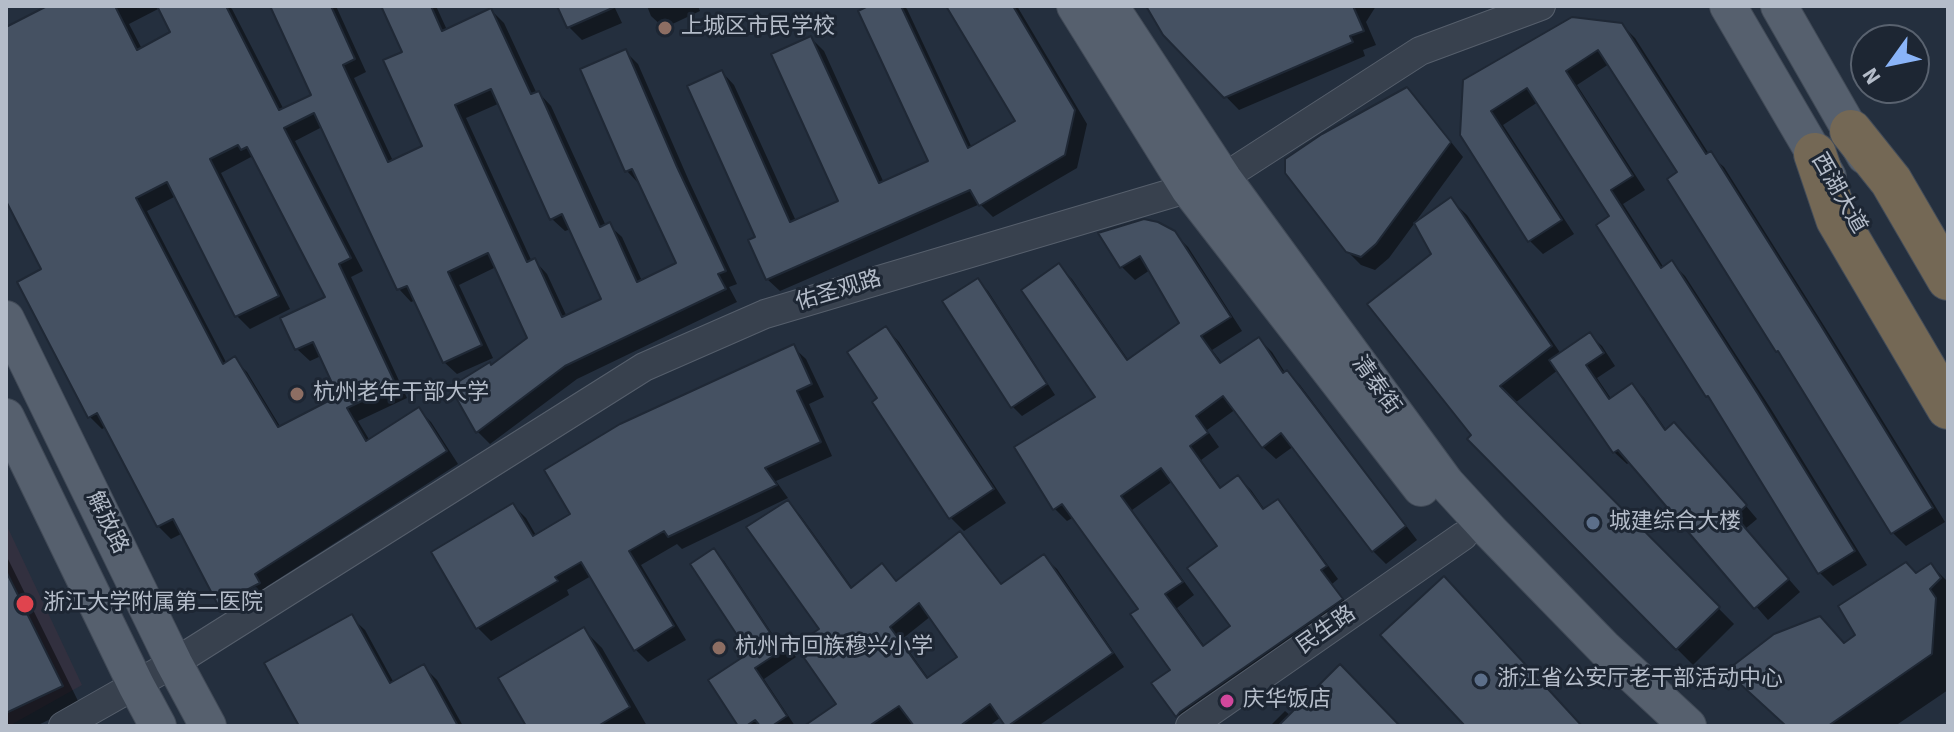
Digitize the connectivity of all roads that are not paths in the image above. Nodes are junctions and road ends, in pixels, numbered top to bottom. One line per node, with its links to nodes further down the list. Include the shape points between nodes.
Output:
1 (1075, 6): 9 (main road, 清泰街)
2 (1110, 6): 8 (main road, 清泰街)
3 (1541, 6): 8 (street, 佑圣观路, via 1420,51)
4 (1728, 6): 7 (main road, 西湖大道)
5 (1779, 6): 6 (main road, 西湖大道)
6 (1851, 131): 10 (highway, via 1891,181); 11 (main road, 西湖大道)
7 (1815, 154): 13 (main road, 西湖大道); 14 (highway, via 1837,219)
8 (1223, 178): 9 (street, 佑圣观路); 24 (main road, 清泰街, via 1446,483 1605,649)
9 (1189, 189): 16 (main road, 清泰街); 17 (street, 佑圣观路, via 765,314 644,367)
10 (1948, 279)
11 (1948, 300)
12 (6, 319): 17 (main road, 解放路)
13 (1948, 382)
14 (1948, 408)
15 (6, 417): 18 (main road, 解放路)
16 (1463, 536): 22 (street, 民生路); 23 (main road, 清泰街)
17 (174, 663): 18 (street, 佑圣观路); 21 (main road, 解放路)
18 (136, 685): 19 (street, 佑圣观路); 20 (main road, 解放路)
19 (63, 726)
20 (158, 726)
21 (208, 726)
22 (1190, 726)
23 (1649, 726)
24 (1688, 726)

